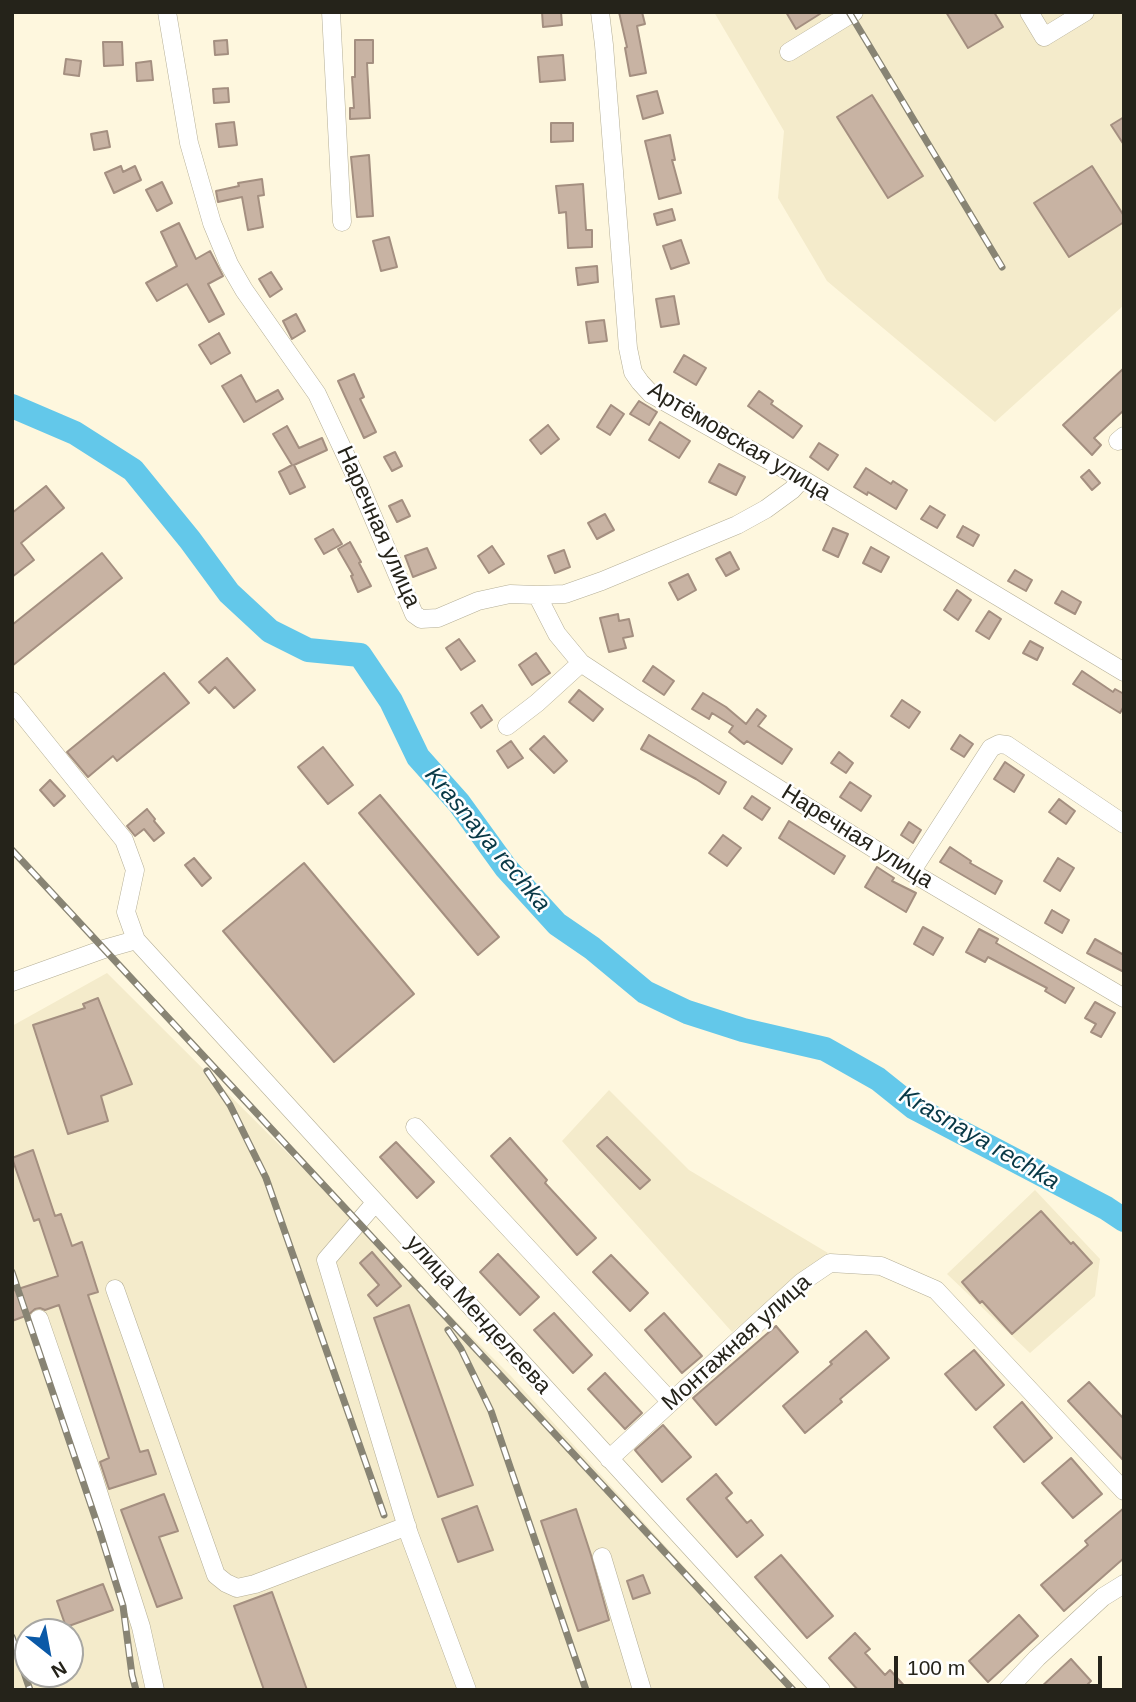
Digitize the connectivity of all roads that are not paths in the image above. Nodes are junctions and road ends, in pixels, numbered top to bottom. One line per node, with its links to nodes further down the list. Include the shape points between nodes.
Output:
1 (167, 12): 10 (street, Наречная улица, via 189,143 212,223 244,290 317,394 414,614 421,619 438,618 478,601 510,594)
2 (331, 12): 8 (street)
3 (600, 12): 9 (street, Артёмовская улица, via 633,372 650,394)
4 (854, 12): 7 (street)
5 (1029, 12): 6 (street, via 1044,37)
6 (1085, 12)
7 (789, 52)
8 (342, 222)
9 (802, 479): 10 (street, via 766,509 737,525 565,594); 12 (street, Артёмовская улица)
10 (537, 595): 11 (street, Наречная улица, via 557,634)
11 (581, 663): 14 (street); 16 (street, Наречная улица)
12 (1124, 672)
13 (12, 701): 17 (street, via 124,840 135,870 126,912)
14 (507, 726)
15 (1124, 824): 16 (street, via 999,744 991,748)
16 (911, 872): 19 (street, Наречная улица)
17 (136, 940): 18 (street); 21 (street, улица Менделеева)
18 (12, 982)
19 (1124, 998)
20 (415, 1127): 24 (street)
21 (375, 1203): 25 (street, улица Менделеева); 27 (street, via 326,1261)
22 (115, 1289): 27 (street, via 216,1575 237,1588 255,1584)
23 (39, 1319): 30 (street, via 141,1627)
24 (671, 1402): 25 (street, Монтажная улица); 26 (street, Монтажная улица, via 802,1282 830,1263 881,1266 936,1290)
25 (609, 1459): 33 (street, улица Менделеева)
26 (1124, 1491)
27 (407, 1526): 31 (street)
28 (602, 1558): 32 (street)
29 (1124, 1584): 34 (street, via 1103,1597)
30 (155, 1690)
31 (467, 1690)
32 (642, 1690)
33 (821, 1690)
34 (1006, 1690)

